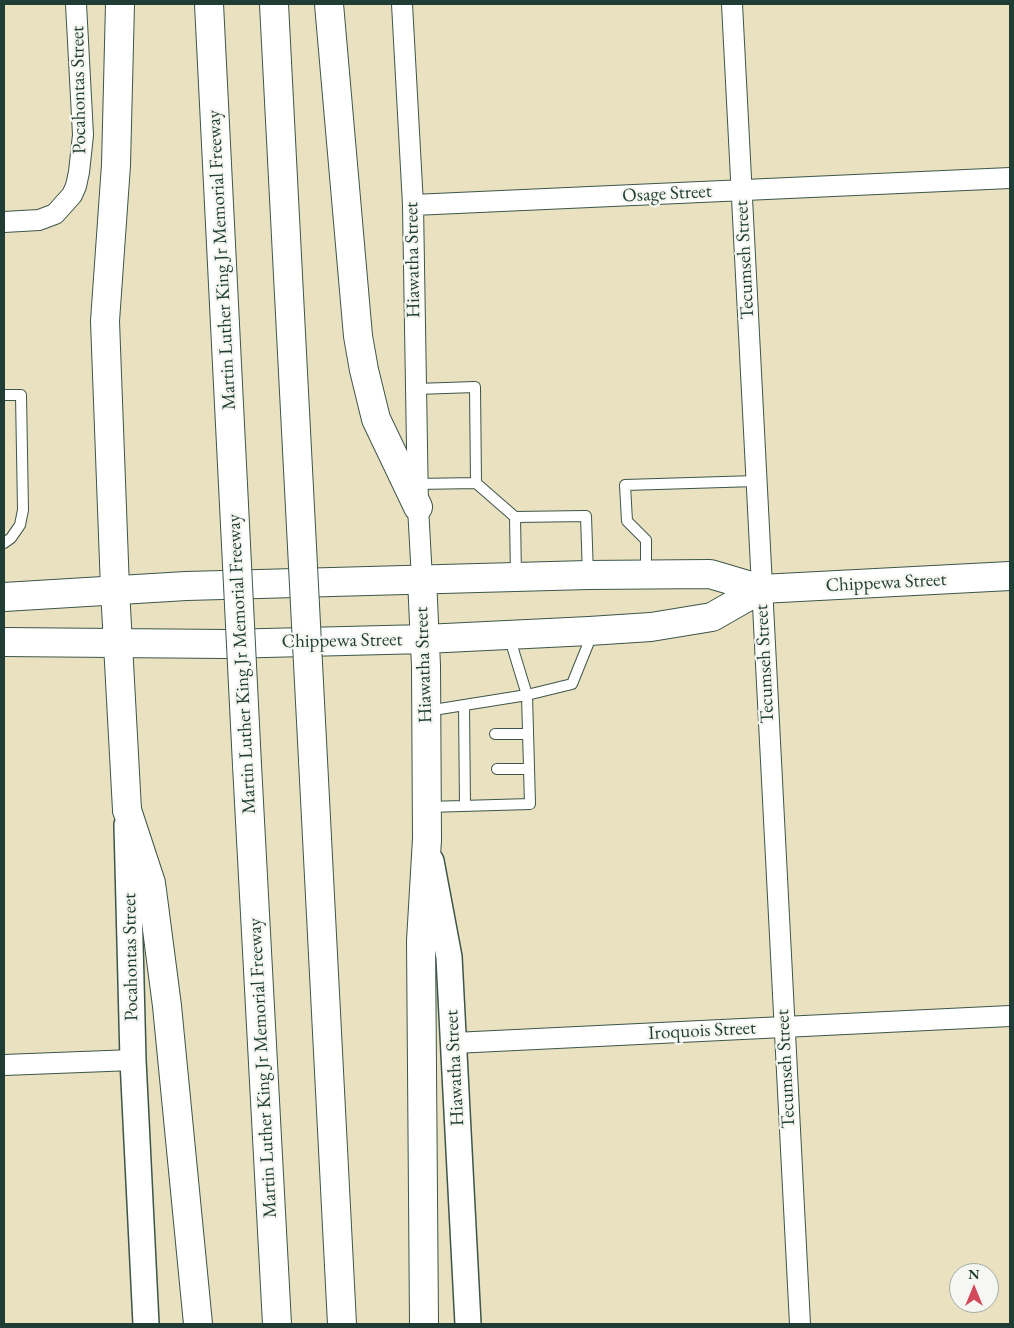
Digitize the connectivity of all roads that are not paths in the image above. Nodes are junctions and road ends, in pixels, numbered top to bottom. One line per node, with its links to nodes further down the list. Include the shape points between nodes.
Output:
1 (76, 4): 11 (street, Pocahontas Street, via 83,135 79,172 72,195 47,218)
2 (120, 4): 24 (main road, Pocahontas Street, via 116,165 105,321)
3 (209, 4): 50 (main road, Martin Luther King Jr Memorial Freeway, bridge)
4 (274, 4): 51 (main road, bridge)
5 (328, 4): 16 (main road, via 357,328 364,370 376,419)
6 (402, 4): 10 (street, Hiawatha Street)
7 (732, 4): 9 (street, Tecumseh Street)
8 (1010, 178): 9 (street, Osage Street)
9 (741, 191): 10 (street, Osage Street); 14 (street, Tecumseh Street)
10 (413, 205): 12 (street, Hiawatha Street)
11 (4, 222)
12 (416, 389): 15 (lane, via 474,387); 16 (street, Hiawatha Street)
13 (4, 395): 18 (lane, via 21,395 24,510 20,525)
14 (756, 481): 20 (lane, via 626,485 627,521 646,540); 25 (street, Tecumseh Street)
15 (476, 483): 16 (lane); 17 (lane)
16 (417, 496): 23 (street, Hiawatha Street)
17 (515, 517): 19 (lane, via 586,516); 22 (lane)
18 (4, 543)
19 (588, 575): 20 (main road, Chippewa Street); 22 (main road, Chippewa Street)
20 (646, 575): 25 (main road, Chippewa Street, via 710,574)
21 (1010, 576): 25 (main road, Chippewa Street)
22 (516, 577): 23 (main road, Chippewa Street)
23 (422, 579): 24 (main road, Chippewa Street); 29 (main road, Hiawatha Street)
24 (115, 589): 26 (main road, Chippewa Street); 31 (main road, Pocahontas Street)
25 (761, 589): 27 (main road, Chippewa Street, via 712,617 651,627); 44 (street, Tecumseh Street)
26 (4, 597)
27 (593, 631): 28 (main road, Chippewa Street); 32 (lane, via 572,684)
28 (509, 635): 29 (main road, Chippewa Street); 32 (lane)
29 (424, 640): 31 (main road, Chippewa Street); 34 (main road, Hiawatha Street)
30 (4, 642): 31 (main road, Chippewa Street)
31 (117, 643): 41 (main road, Pocahontas Street)
32 (527, 695): 33 (lane); 36 (lane)
33 (464, 705): 34 (lane); 40 (lane, via 469,769)
34 (426, 711): 39 (main road, Hiawatha Street)
35 (495, 734): 36 (lane)
36 (528, 734): 38 (lane)
37 (496, 769): 38 (lane)
38 (529, 769): 40 (lane, via 530,804)
39 (427, 806): 40 (lane); 42 (main road, Hiawatha Street)
40 (465, 806)
41 (127, 810): 46 (street, Pocahontas Street); 49 (main road, via 151,883 167,1006)
42 (427, 839): 45 (street, Hiawatha Street, via 449,957); 52 (main road, via 420,941)
43 (1010, 1016): 44 (street, Iroquois Street)
44 (784, 1027): 45 (street, Iroquois Street); 54 (street, Tecumseh Street)
45 (454, 1043): 53 (street, Hiawatha Street)
46 (133, 1060): 47 (street); 48 (street, Pocahontas Street)
47 (4, 1065)
48 (146, 1324)
49 (198, 1324)
50 (277, 1324)
51 (342, 1324)
52 (424, 1324)
53 (468, 1324)
54 (800, 1324)

